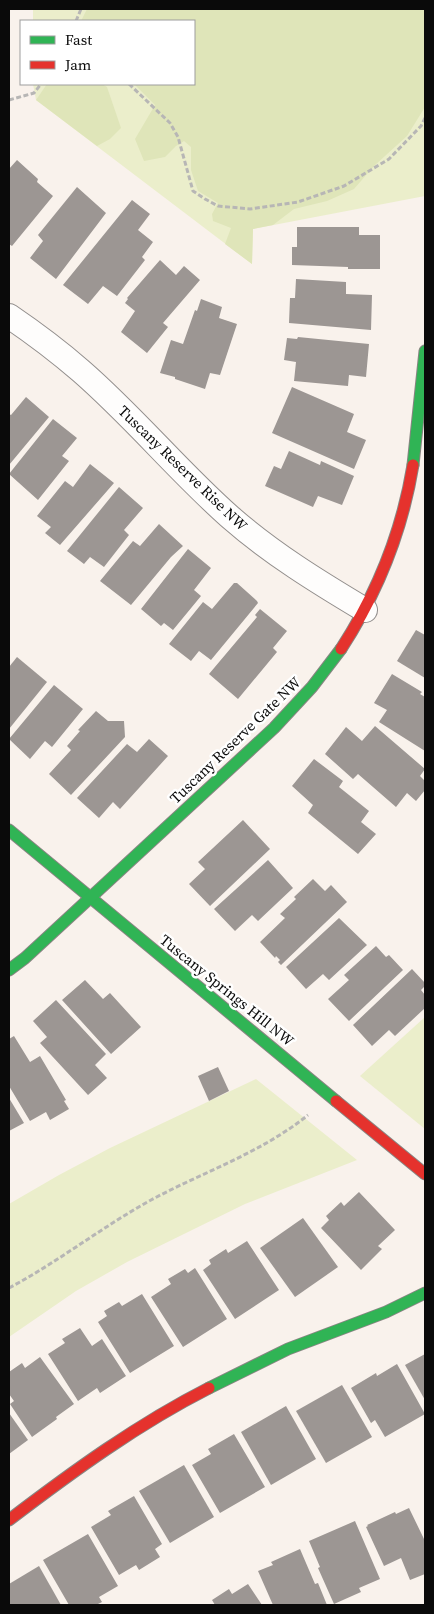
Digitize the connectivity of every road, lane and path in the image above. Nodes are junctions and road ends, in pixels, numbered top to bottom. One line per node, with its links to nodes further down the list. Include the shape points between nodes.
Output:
1 (40, 85): 3 (path, via 34,92)
2 (130, 85): 4 (path, via 170,123 178,138 194,191 218,206 250,209 298,202 344,186 389,159)
3 (9, 100)
4 (425, 118)
5 (9, 316): 7 (street, Tuscany Reserve Rise NW, via 82,372 231,518 279,556)
6 (425, 351): 7 (street, Tuscany Reserve Gate NW, via 410,487 391,553)
7 (365, 610): 9 (street, Tuscany Reserve Gate NW, via 340,650 297,704)
8 (9, 830): 9 (street, Tuscany Springs Hill NW)
9 (90, 897): 10 (street, Tuscany Reserve Gate NW); 11 (street, Tuscany Springs Hill NW)
10 (9, 970)
11 (333, 1098): 12 (street, Tuscany Springs Hill NW); 13 (path, via 257,1148 136,1209)
12 (425, 1174)
13 (9, 1288)
14 (425, 1293): 15 (street, via 386,1312 288,1349 194,1396 130,1434)
15 (9, 1520)

